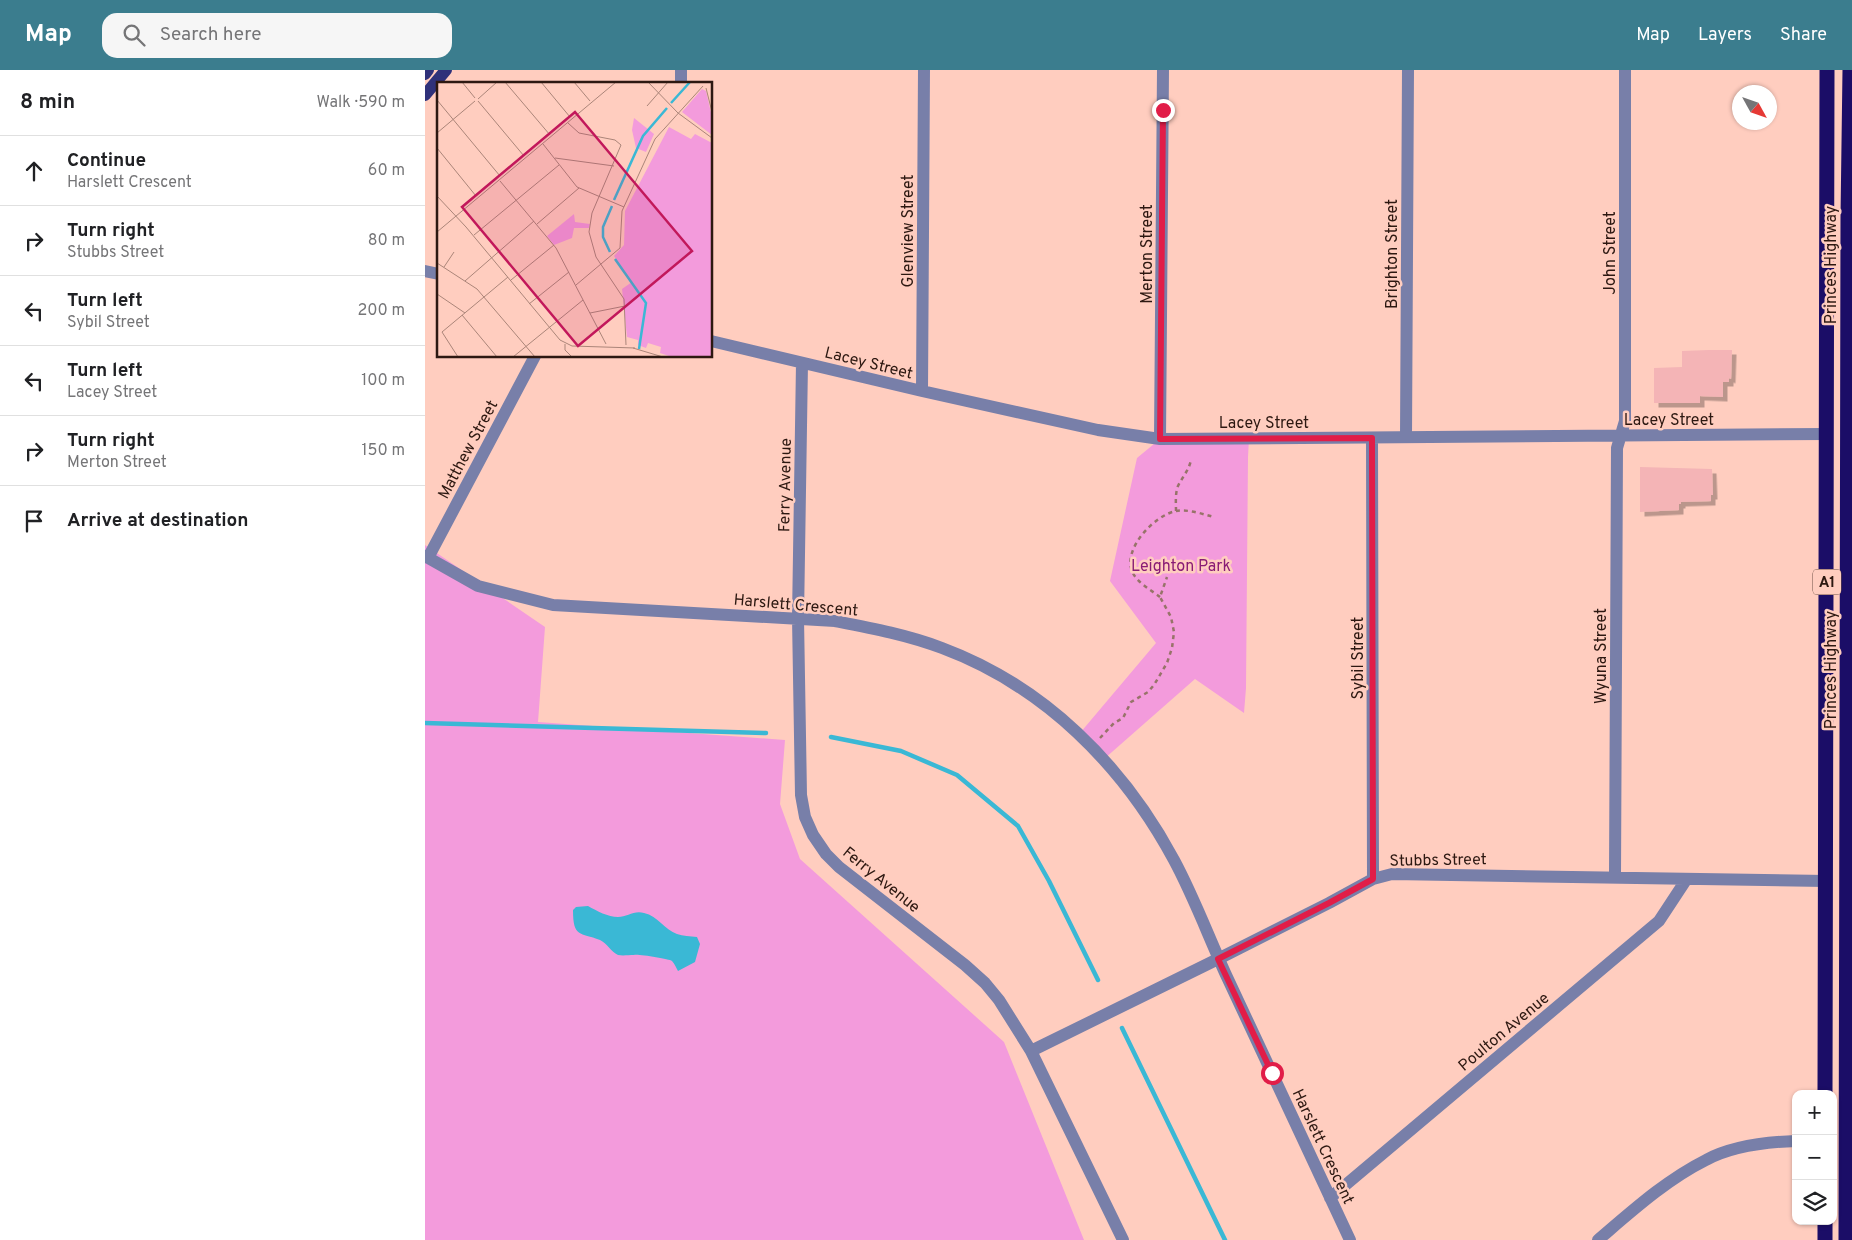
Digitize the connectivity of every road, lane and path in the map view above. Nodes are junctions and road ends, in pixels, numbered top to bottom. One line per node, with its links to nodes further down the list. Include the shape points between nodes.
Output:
1 (428, 70): 9 (main road)
2 (446, 70): 10 (main road)
3 (924, 70): 16 (street, Glenview Street)
4 (1163, 70): 21 (street, Merton Street)
5 (1408, 70): 19 (street, Brighton Street)
6 (1625, 70): 18 (street, John Street, via 1625,421)
7 (1827, 70): 17 (highway, Princes Highway / A1)
8 (1850, 70): 11 (highway, Princes Highway / A1)
9 (425, 74)
10 (425, 94)
11 (1850, 217): 13 (highway, Princes Highway / A1)
12 (713, 341): 15 (street, Lacey Street)
13 (1850, 344): 22 (highway, Princes Highway / A1)
14 (534, 358): 26 (street, Matthew Street)
15 (802, 363): 16 (street, Lacey Street); 29 (street, Ferry Avenue)
16 (922, 391): 21 (street, Lacey Street, via 1098,430)
17 (1827, 434): 18 (street, Lacey Street); 35 (highway, Princes Highway / A1)
18 (1620, 435): 19 (street, Lacey Street); 32 (street, Wyuna Street, via 1617,448)
19 (1406, 437): 20 (street, Lacey Street)
20 (1372, 438): 21 (street, Lacey Street); 33 (street, Sybil Street)
21 (1160, 439)
22 (1849, 458): 30 (highway, Princes Highway / A1)
23 (1191, 460): 24 (path, via 1175,497)
24 (1176, 511): 25 (path); 28 (path, via 1149,527 1132,553 1132,573)
25 (1214, 517)
26 (427, 557): 29 (street, Harslett Crescent, via 479,586 553,605)
27 (1167, 577): 28 (path)
28 (1160, 597): 31 (path, via 1171,617 1174,632 1167,663 1148,692 1131,702 1123,718)
29 (798, 618): 31 (street, Harslett Crescent, via 872,628 942,648 977,664 1034,698); 38 (street, Ferry Avenue, via 801,795 813,835 839,867 985,983)
30 (1849, 702): 37 (highway, Princes Highway / A1)
31 (1093, 746): 36 (street, Harslett Crescent, via 1156,828 1175,862)
32 (1615, 876): 33 (street, Stubbs Street, via 1411,873); 34 (street, Stubbs Street)
33 (1373, 879): 36 (street, Stubbs Street)
34 (1686, 880): 35 (street, Stubbs Street); 42 (street, Poulton Avenue, via 1659,921)
35 (1826, 881): 39 (highway, Princes Highway / A1)
36 (1218, 959): 38 (street, Stubbs Street); 42 (street, Harslett Crescent)
37 (1849, 971): 41 (highway, Princes Highway / A1)
38 (1031, 1051): 44 (street, Ferry Avenue)
39 (1825, 1090)
40 (1792, 1142): 46 (street, via 1734,1149 1707,1159 1680,1174)
41 (1849, 1185): 48 (highway, Princes Highway / A1)
42 (1330, 1198): 45 (street, Harslett Crescent)
43 (1825, 1225): 47 (highway)
44 (1123, 1240)
45 (1350, 1240)
46 (1598, 1240)
47 (1825, 1240)
48 (1846, 1240)

